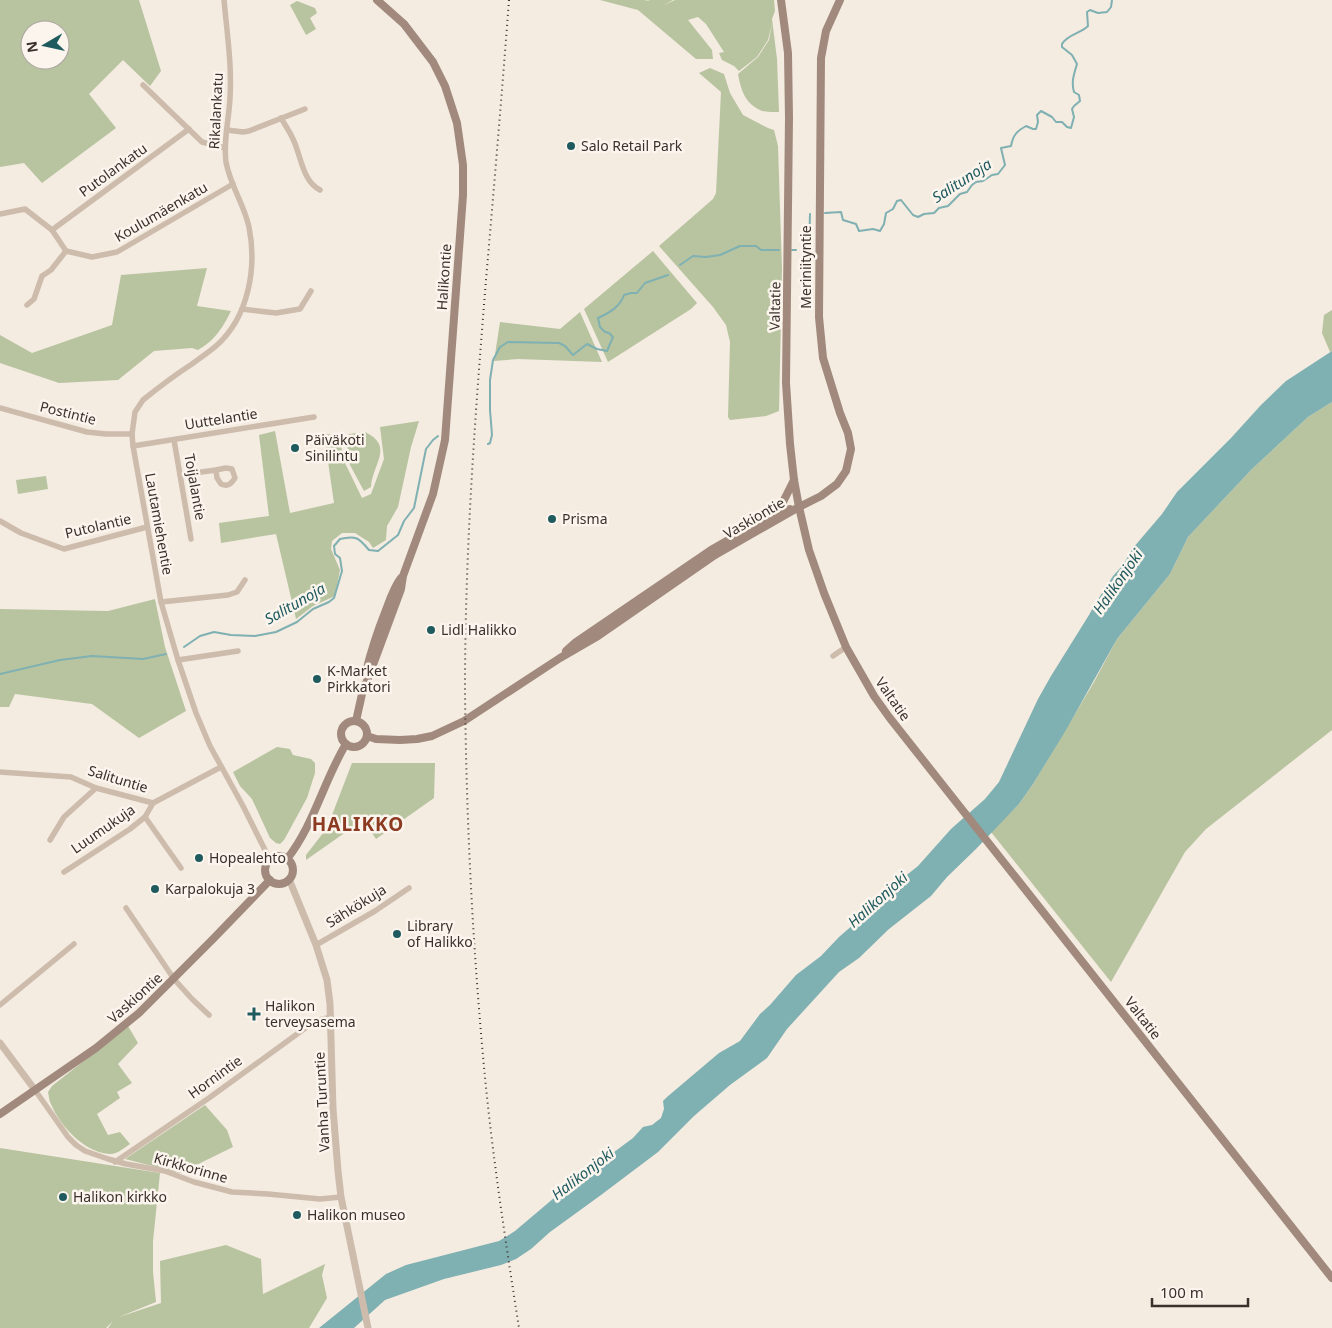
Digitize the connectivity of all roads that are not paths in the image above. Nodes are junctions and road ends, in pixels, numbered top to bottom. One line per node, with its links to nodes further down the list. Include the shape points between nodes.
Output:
1 (224, 0): 9 (street, Rikalankatu, via 231,72)
2 (377, 0): 40 (main road, Halikontie, via 404,24 433,62 445,86 457,123 463,195 445,440 433,494 373,645)
3 (781, 0): 27 (main road, Valtatie, via 788,53 786,383)
4 (839, 0): 28 (main road, Meriniityntie, via 826,31 821,58 819,318 823,358 851,449 846,471 837,484)
5 (143, 85): 8 (street)
6 (305, 109): 7 (street)
7 (281, 118): 9 (street, via 249,131); 12 (street, via 293,138 308,179)
8 (189, 129): 10 (street, via 202,142); 15 (street, Putolankatu)
9 (226, 130): 10 (street, Rikalankatu)
10 (225, 148): 11 (street, Rikalankatu)
11 (233, 184): 14 (street, Rikalankatu); 16 (street, Koulumäenkatu, via 117,252 92,257)
12 (320, 190)
13 (0, 214): 15 (street, via 25,209)
14 (247, 219): 19 (street, Lautamiehentie, via 251,274)
15 (52, 230): 16 (street)
16 (66, 251): 18 (street, via 42,276 34,299)
17 (311, 291): 19 (street, via 300,309 276,313)
18 (27, 305)
19 (242, 309): 22 (street, Lautamiehentie, via 232,328 217,345 143,400 135,412)
20 (0, 408): 22 (street, Postintie, via 87,432)
21 (314, 417): 23 (street, Uuttelantie)
22 (132, 434): 24 (street, Lautamiehentie)
23 (174, 440): 24 (street, Uuttelantie); 26 (street, Toijalantie)
24 (133, 446): 31 (street, Lautamiehentie)
25 (216, 470): 26 (street)
26 (180, 475): 32 (street, Toijalantie)
27 (794, 480): 28 (main road, Valtatie); 29 (main road)
28 (798, 507): 29 (main road, Vaskiontie); 35 (main road, Valtatie, via 812,558); 38 (main road, Vaskiontie, via 715,555 598,636)
29 (778, 512): 38 (main road, Vaskiontie, via 680,570 576,642)
30 (0, 522): 31 (street, Putolantie, via 64,549)
31 (147, 527): 34 (street, Lautamiehentie)
32 (191, 538)
33 (245, 580): 34 (street, via 237,592 228,595)
34 (161, 602): 39 (street, Lautamiehentie)
35 (846, 647): 37 (street); 68 (main road, Valtatie, via 889,717)
36 (238, 651): 39 (street)
37 (833, 656)
38 (560, 658): 41 (main road, Vaskiontie, via 464,721 432,736 400,740)
39 (178, 660): 43 (street, Lautamiehentie, via 196,713)
40 (356, 721): 41 (main road, via 366,728); 42 (main road, via 342,729)
41 (367, 736): 42 (main road, via 359,746)
42 (346, 744): 49 (main road, via 315,812)
43 (221, 767): 46 (street, Salituntie); 50 (street, Lautamiehentie)
44 (0, 772): 45 (street, Salituntie, via 71,776)
45 (96, 788): 46 (street, Salituntie); 48 (street, via 64,817)
46 (153, 803): 47 (street, Luumukuja)
47 (145, 817): 51 (street); 52 (street, Luumukuja)
48 (50, 840)
49 (287, 859): 50 (main road, via 278,856); 53 (main road, via 292,868)
50 (270, 860): 54 (main road, via 265,871)
51 (181, 868)
52 (64, 872)
53 (289, 878): 54 (main road, via 280,883); 58 (street, Vanha Turuntie)
54 (270, 880): 59 (main road, Vaskiontie)
55 (409, 888): 58 (street, Sähkökuja)
56 (126, 908): 59 (street)
57 (74, 944): 60 (street)
58 (316, 946): 62 (street, Vanha Turuntie, via 327,980)
59 (174, 979): 61 (street); 64 (main road, Vaskiontie, via 96,1048)
60 (0, 1005)
61 (209, 1015)
62 (331, 1017): 66 (street, Hornintie, via 315,1021); 67 (street, Vanha Turuntie, via 333,1109)
63 (0, 1043): 64 (street)
64 (35, 1090): 65 (main road, Vaskiontie); 66 (street, Kirkkorinne, via 76,1145)
65 (0, 1114)
66 (115, 1162): 67 (street, Kirkkorinne, via 160,1170 232,1192 320,1199)
67 (342, 1197): 69 (street, Vanha Turuntie)
68 (1332, 1278)
69 (368, 1328)

